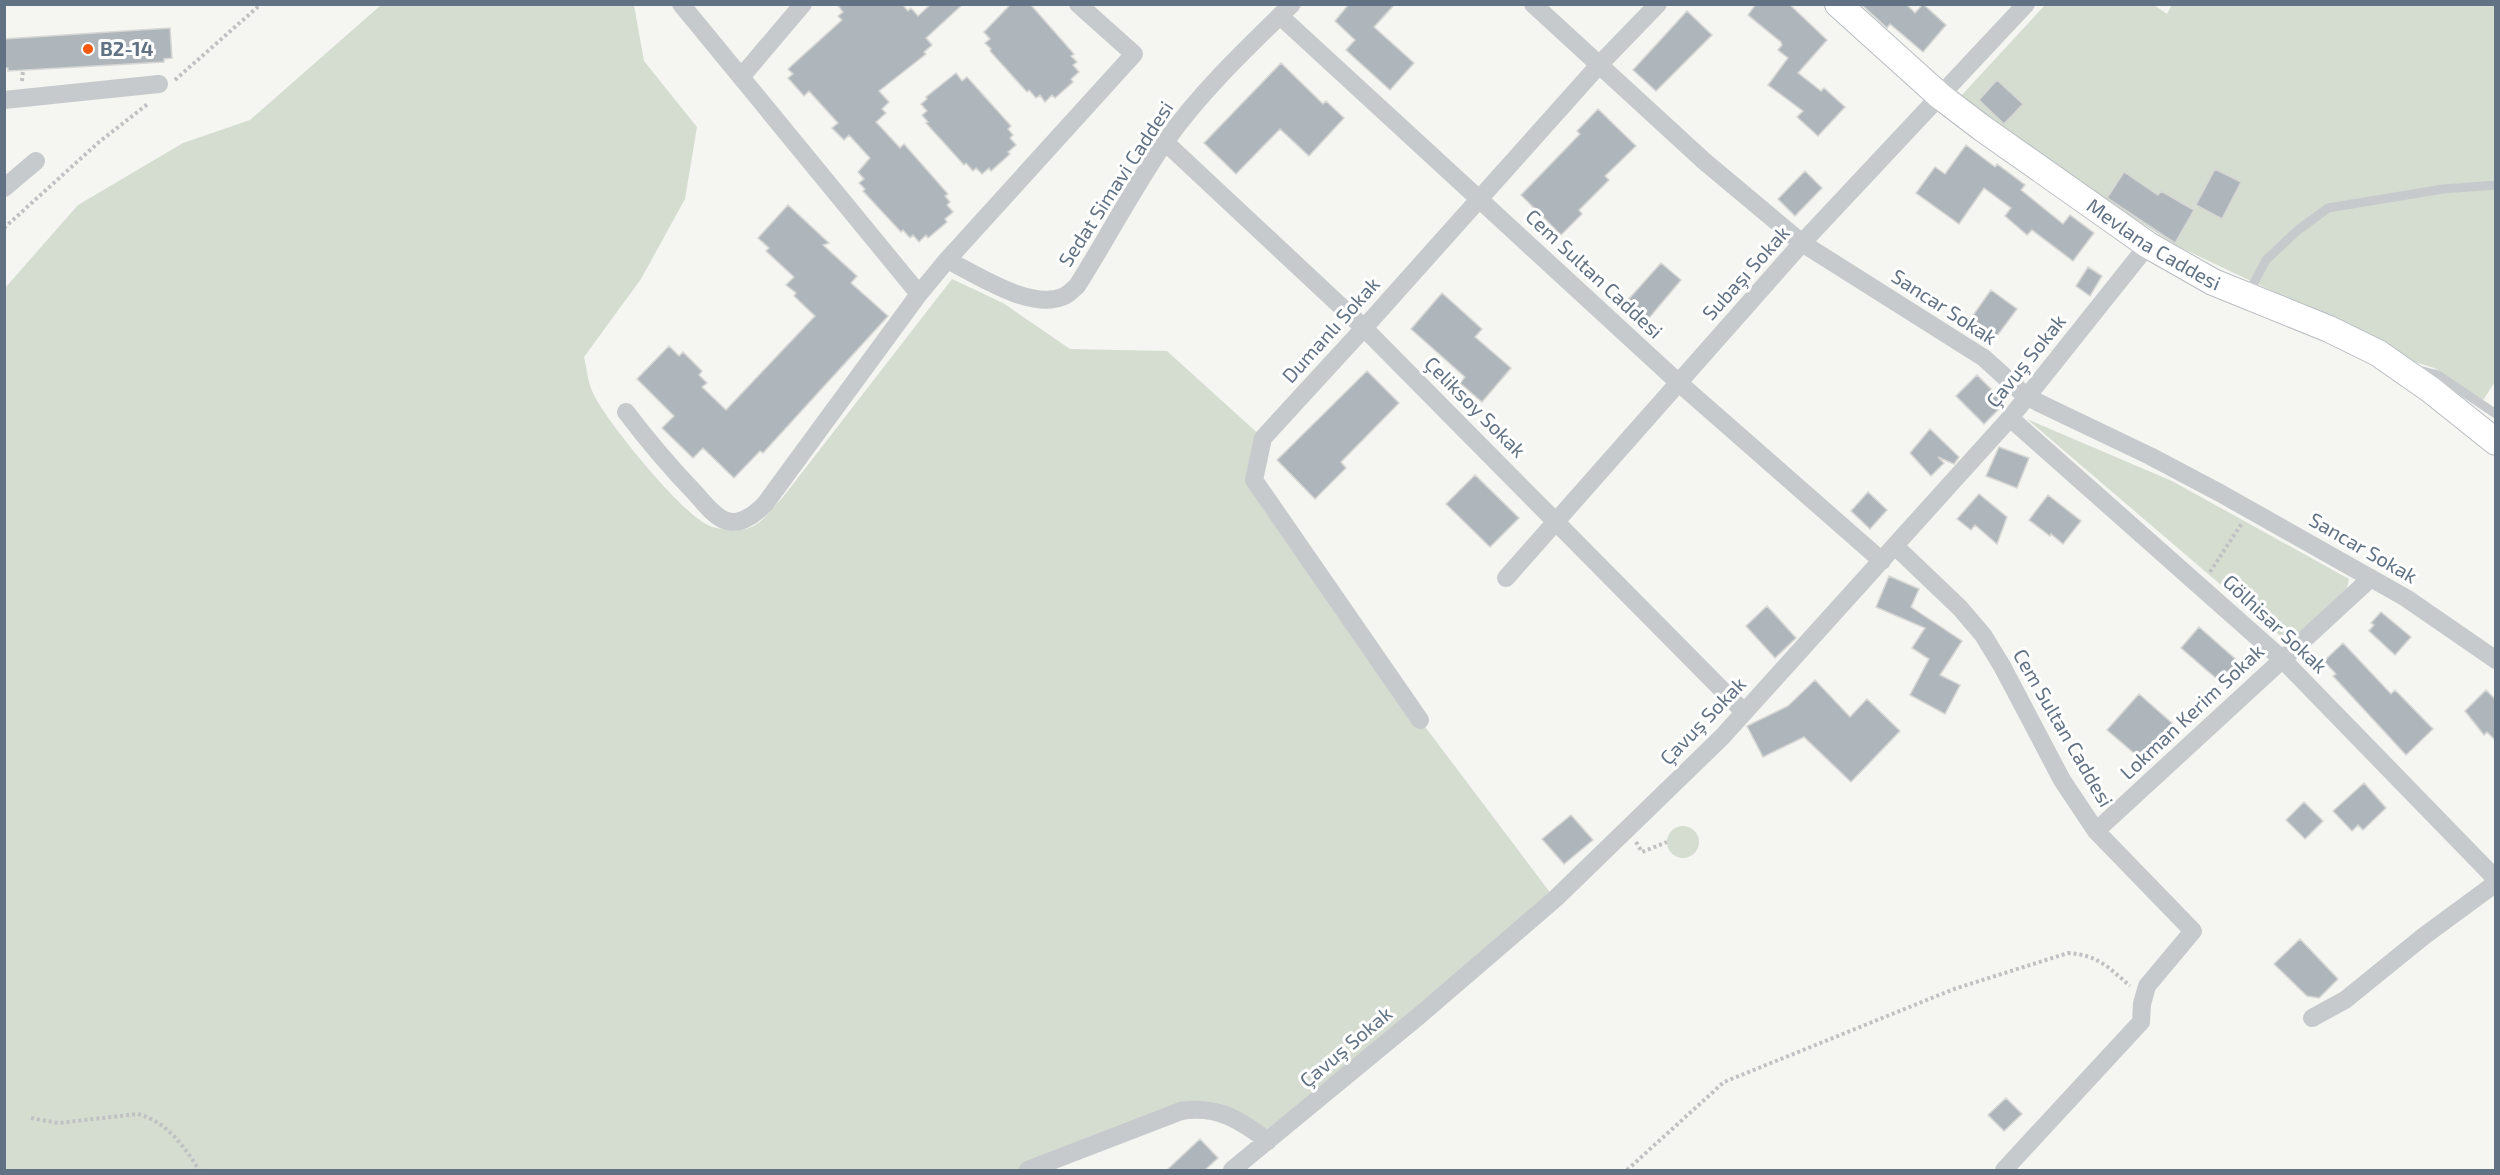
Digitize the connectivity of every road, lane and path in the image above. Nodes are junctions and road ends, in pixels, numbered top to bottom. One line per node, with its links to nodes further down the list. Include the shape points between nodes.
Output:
1 (261, 4): 13 (path)
2 (681, 4): 12 (street)
3 (803, 4): 12 (street)
4 (1078, 4): 26 (street, via 1134,54)
5 (1533, 4): 10 (street, Sancar Sokak)
6 (1658, 4): 10 (street, Dumanlı Sokak)
7 (1838, 4): 15 (street, Mevlana Caddesi)
8 (2026, 4): 15 (street, Subaşı Sokak)
9 (1286, 10): 18 (street, Sedat Simavi Caddesi, via 1211,83); 22 (street, Cem Sultan Caddesi)
10 (1599, 65): 22 (street, Dumanlı Sokak); 24 (street, Sancar Sokak)
11 (23, 70): 14 (path)
12 (742, 76): 27 (street)
13 (166, 83): 16 (street)
14 (22, 84)
15 (1940, 96): 24 (street, Subaşı Sokak); 25 (street, Mevlana Caddesi)
16 (4, 100)
17 (152, 101): 23 (path, via 99,142)
18 (1165, 142): 26 (street, Sedat Simavi Caddesi, via 1081,280 1065,297 1043,300 1013,293); 29 (street, Çeliksoy Sokak)
19 (36, 161): 21 (street)
20 (2496, 185): 28 (lane, via 2443,189 2328,208 2266,260)
21 (4, 188)
22 (1480, 199): 29 (street, Dumanlı Sokak); 31 (street, Cem Sultan Caddesi)
23 (4, 228)
24 (1802, 243): 31 (street, Subaşı Sokak); 32 (street, Sancar Sokak, via 1984,358)
25 (2148, 245): 28 (street, Mevlana Caddesi, via 2192,272); 32 (street, Çavuş Sokak)
26 (947, 260): 27 (street)
27 (919, 294): 33 (street, via 754,515 725,521 663,459)
28 (2246, 296): 30 (street, Mevlana Caddesi, via 2358,343)
29 (1364, 328): 38 (street, Çeliksoy Sokak); 47 (street, Dumanlı Sokak, via 1263,438 1254,480)
30 (2404, 371): 34 (lane, via 2420,369 2438,375); 36 (street, Mevlana Caddesi)
31 (1679, 383): 38 (street, Subaşı Sokak); 40 (street, Cem Sultan Caddesi)
32 (2027, 397): 35 (street, Çavuş Sokak); 37 (street, Sancar Sokak)
33 (626, 412)
34 (2496, 414)
35 (2010, 418): 39 (street, Çavuş Sokak); 43 (street, Gölhisar Sokak)
36 (2496, 442)
37 (2251, 510): 42 (street, Sancar Sokak); 43 (path)
38 (1557, 521): 41 (street, Subaşı Sokak); 46 (street, Çeliksoy Sokak)
39 (1895, 546): 40 (street, Çavuş Sokak); 49 (street, Cem Sultan Caddesi, via 1983,635 2062,780)
40 (1882, 561): 46 (street, Çavuş Sokak)
41 (1506, 578)
42 (2371, 578): 44 (street, Lokman Kerim Sokak); 45 (street, Sancar Sokak)
43 (2200, 586): 44 (street, Gölhisar Sokak)
44 (2282, 658): 49 (street, Lokman Kerim Sokak); 51 (street, Gölhisar Sokak)
45 (2496, 660)
46 (1744, 712): 48 (street, Çavuş Sokak)
47 (1420, 720)
48 (1628, 828): 50 (path, via 1642,852); 56 (street, Çavuş Sokak, via 1555,899)
49 (2096, 831): 53 (street, Cem Sultan Caddesi, via 2193,931 2147,986)
50 (1667, 842)
51 (2496, 879)
52 (2496, 884): 54 (street, via 2345,1000)
53 (2142, 1004): 60 (path, via 2132,988 2086,954 2068,953 1954,989 1724,1082); 61 (street, via 2141,1022)
54 (2312, 1018)
55 (31, 1118): 57 (path, via 58,1123 138,1114 164,1127 185,1148)
56 (1268, 1141): 58 (street, via 1225,1114 1195,1108); 59 (street, Çavuş Sokak)
57 (199, 1170)
58 (1028, 1170)
59 (1232, 1170)
60 (1627, 1170)
61 (2004, 1170)

